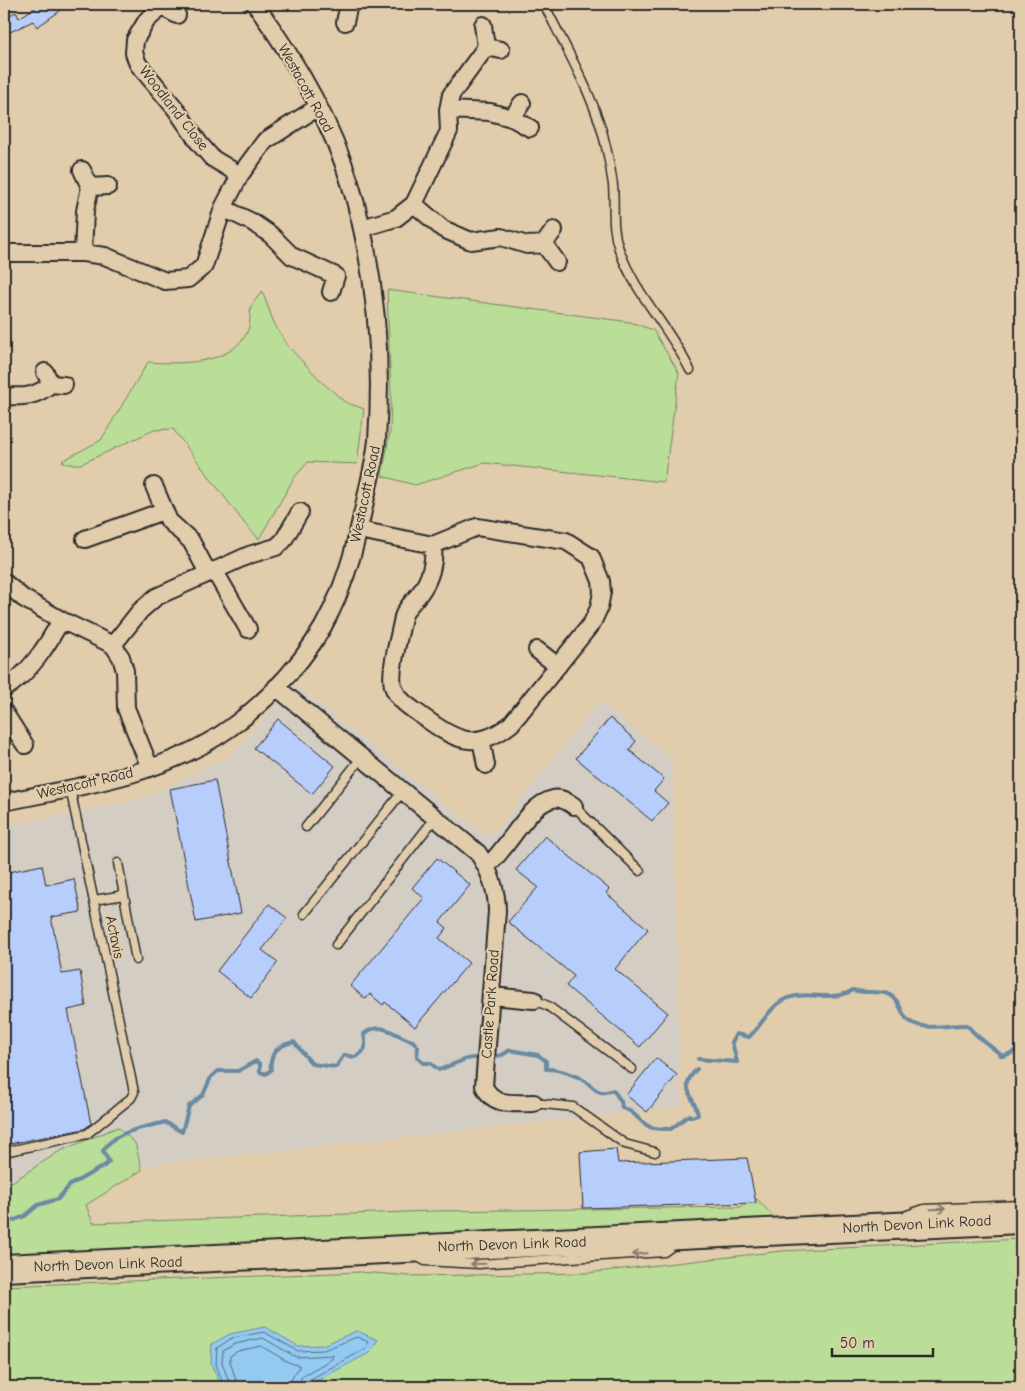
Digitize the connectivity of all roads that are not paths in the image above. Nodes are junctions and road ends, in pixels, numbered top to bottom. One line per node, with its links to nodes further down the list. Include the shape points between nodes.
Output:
1 (255, 4): 9 (street, Westacott Road, via 299,70)
2 (349, 4): 6 (street)
3 (544, 4): 26 (lane, via 591,103 606,145 613,185 613,231 619,249 640,293)
4 (162, 5): 5 (street, Woodland Close); 14 (street, Woodland Close, via 147,20 135,40 134,53 138,64 212,158)
5 (178, 15)
6 (345, 22)
7 (483, 25): 10 (street, via 493,48 451,95)
8 (522, 103): 11 (street)
9 (318, 108): 14 (street, via 265,141); 19 (street, Westacott Road, via 349,182)
10 (448, 110): 11 (street, via 490,112); 17 (street, via 449,131)
11 (512, 118): 12 (street)
12 (530, 128)
13 (82, 170): 16 (street)
14 (240, 175): 18 (street)
15 (108, 186): 16 (street)
16 (90, 187): 22 (street)
17 (414, 204): 19 (street, via 396,218); 21 (street, via 443,229 471,241 501,237 527,245)
18 (223, 208): 22 (street, via 204,266 188,279 165,281 117,260); 25 (street, via 271,235 292,256 336,276)
19 (362, 228): 32 (street, Westacott Road, via 378,320 379,354 377,442)
20 (554, 230): 21 (street)
21 (544, 244): 24 (street)
22 (83, 253): 23 (street)
23 (4, 254)
24 (557, 262)
25 (331, 292)
26 (690, 370)
27 (53, 381): 28 (street, via 41,393 28,397)
28 (4, 396)
29 (154, 486): 30 (street)
30 (163, 511): 33 (street); 35 (street, via 191,541)
31 (300, 512): 35 (street, via 276,547 249,554)
32 (359, 530): 34 (street); 42 (street, Westacott Road, via 331,613 300,660)
33 (85, 539)
34 (433, 545): 41 (street, via 477,527 566,541 591,557 602,581 600,608); 45 (street, via 431,571 426,584 406,607 403,617 393,685 398,697 450,736)
35 (211, 572): 38 (street); 39 (street, via 156,596)
36 (4, 582): 37 (street, via 23,598)
37 (61, 620): 39 (street); 43 (street, via 33,664)
38 (248, 630)
39 (112, 645): 49 (street, via 125,670 126,708)
40 (537, 650): 41 (street)
41 (558, 666): 45 (street, via 511,724 498,734)
42 (276, 687): 47 (street, Castle Park Road); 49 (street, Westacott Road, via 222,734 180,757)
43 (4, 689)
44 (4, 712): 46 (street)
45 (482, 739): 48 (street)
46 (25, 745)
47 (362, 757): 51 (street, Castle Park Road); 55 (lane)
48 (486, 765)
49 (150, 768): 50 (street, Westacott Road)
50 (70, 788): 52 (street, Westacott Road); 60 (lane, Actavis)
51 (403, 791): 54 (street, Castle Park Road); 61 (lane)
52 (4, 802)
53 (574, 806): 57 (street, via 563,799 540,804); 58 (lane)
54 (435, 818): 57 (street, Castle Park Road, via 478,853); 62 (lane)
55 (306, 827)
56 (118, 863): 59 (lane)
57 (487, 866): 64 (street, Castle Park Road, via 497,896)
58 (640, 871)
59 (124, 896): 60 (lane); 63 (lane)
60 (94, 900): 68 (lane, Actavis, via 134,1092 87,1134)
61 (304, 914)
62 (336, 945)
63 (136, 960)
64 (491, 996): 65 (street); 67 (street, Castle Park Road, via 484,1086 487,1094 500,1103)
65 (534, 1000): 66 (lane, via 548,1006)
66 (632, 1069)
67 (534, 1103): 69 (lane, via 573,1106 626,1144)
68 (4, 1152)
69 (655, 1152)
70 (1021, 1205): 72 (lane, one-way to 70, via 895,1219 924,1209)
71 (1021, 1220): 72 (highway, North Devon Link Road)
72 (839, 1228): 73 (highway, North Devon Link Road)
73 (4, 1268)

